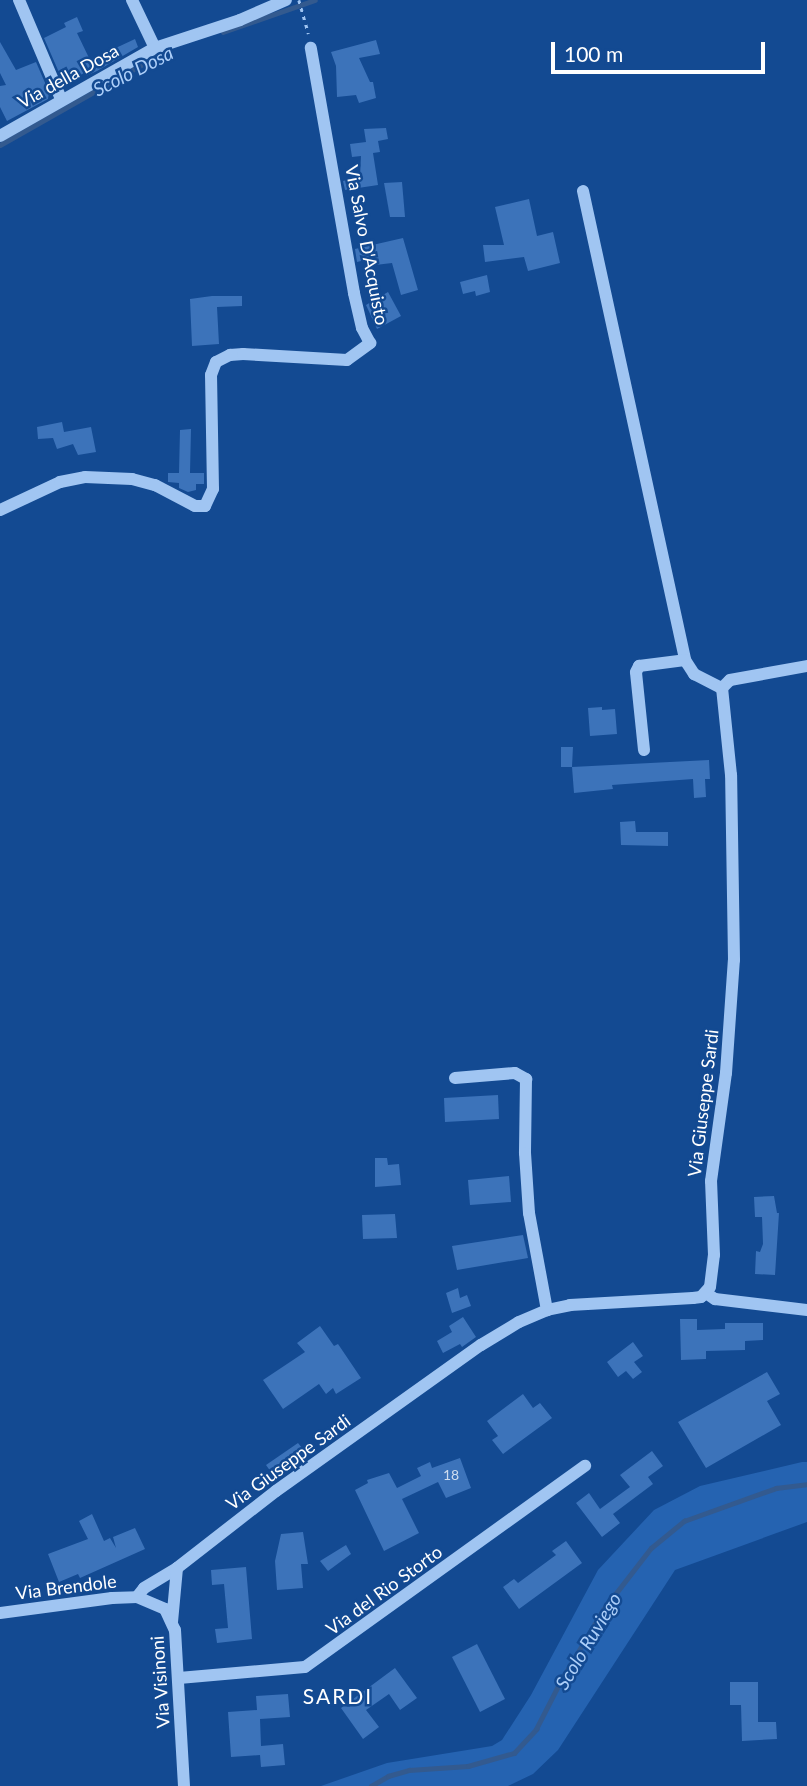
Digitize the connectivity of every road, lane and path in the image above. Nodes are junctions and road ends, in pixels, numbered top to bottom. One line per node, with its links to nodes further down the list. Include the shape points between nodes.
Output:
1 (19, 0): 6 (street)
2 (132, 0): 4 (street)
3 (293, 1): 4 (street, Via della Dosa); 5 (path, via 306,17)
4 (155, 48): 6 (street, Via della Dosa)
5 (311, 48): 9 (street, Via Salvo D'Acquisto, via 354,293 370,343 347,360 243,354 216,362 211,375 214,489 205,506 132,479 85,477 60,482)
6 (61, 99): 7 (street, Via della Dosa)
7 (0, 136)
8 (583, 191): 10 (street)
9 (0, 510)
10 (685, 660): 12 (street, via 704,682); 13 (street, via 639,666 636,672)
11 (807, 666): 12 (street, via 730,680)
12 (722, 688): 15 (street, Via Giuseppe Sardi, via 731,775 734,960 726,1073 712,1159 713,1270)
13 (644, 750)
14 (454, 1079): 16 (street, via 515,1073 526,1079 529,1213)
15 (706, 1293): 16 (street, Via Giuseppe Sardi, via 693,1298 611,1300); 17 (street, via 715,1299)
16 (547, 1310): 19 (street, Via Giuseppe Sardi, via 481,1345 267,1497)
17 (807, 1310)
18 (585, 1466): 23 (street, Via del Rio Storto, via 305,1667)
19 (177, 1568): 20 (street, Via Giuseppe Sardi); 22 (street)
20 (137, 1597): 21 (street, Via Brendole); 22 (street, Via Visinoni, via 159,1605)
21 (0, 1613)
22 (172, 1622): 23 (street, Via Visinoni)
23 (179, 1678): 24 (street, Via Visinoni)
24 (184, 1786)

